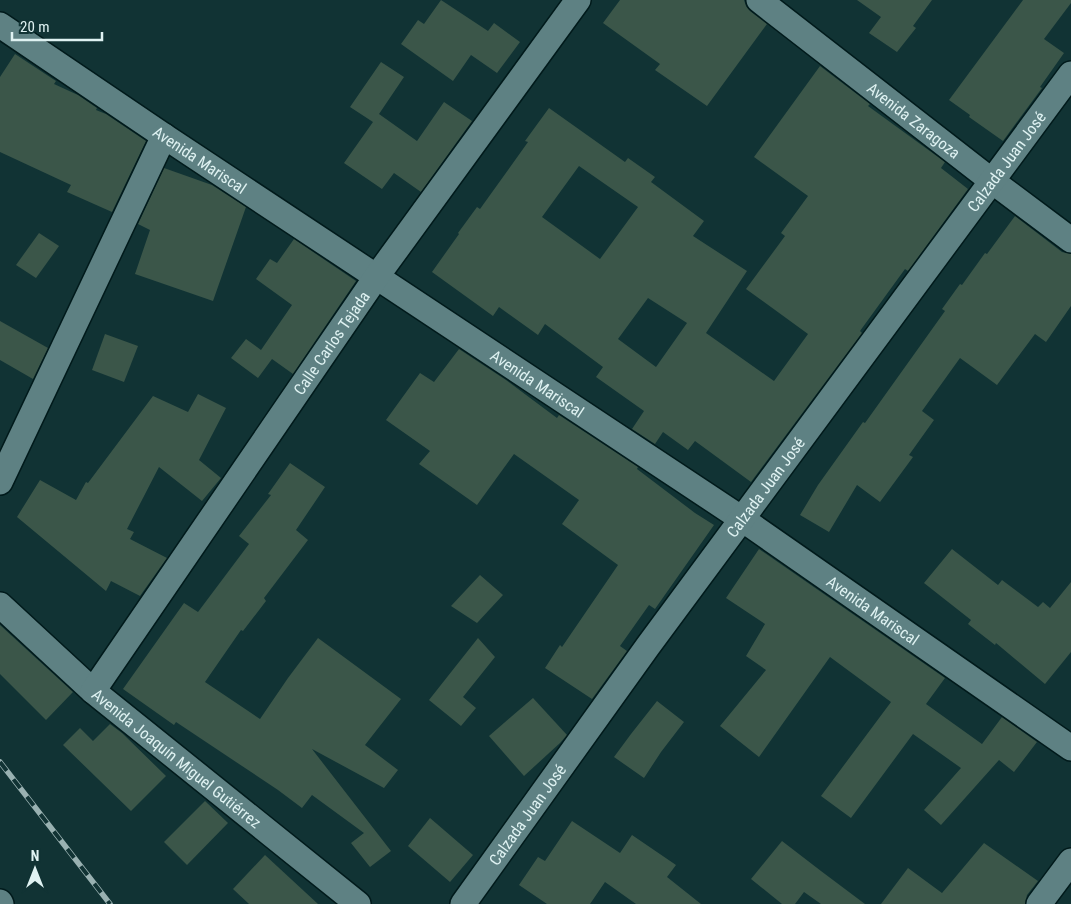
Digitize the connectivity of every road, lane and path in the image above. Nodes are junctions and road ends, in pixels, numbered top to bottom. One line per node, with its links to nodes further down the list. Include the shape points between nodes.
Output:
1 (578, 0): 8 (street, Calle Carlos Tejada)
2 (759, 0): 6 (street, Avenida Zaragoza)
3 (0, 25): 5 (street, Avenida Mariscal)
4 (1071, 74): 6 (street, Calzada Juan José)
5 (164, 136): 8 (street, Avenida Mariscal); 9 (street)
6 (992, 181): 7 (street, Avenida Zaragoza); 10 (street, Calzada Juan José)
7 (1071, 240)
8 (377, 276): 10 (street, Avenida Mariscal); 12 (street, Calle Carlos Tejada)
9 (0, 482)
10 (742, 519): 13 (street, Avenida Mariscal); 16 (street, Calzada Juan José)
11 (0, 605): 12 (street, Avenida Joaquín Miguel Gutiérrez)
12 (93, 691): 15 (street, Avenida Joaquín Miguel Gutiérrez)
13 (1071, 748)
14 (1071, 862): 17 (street)
15 (358, 904)
16 (463, 904)
17 (1039, 904)

